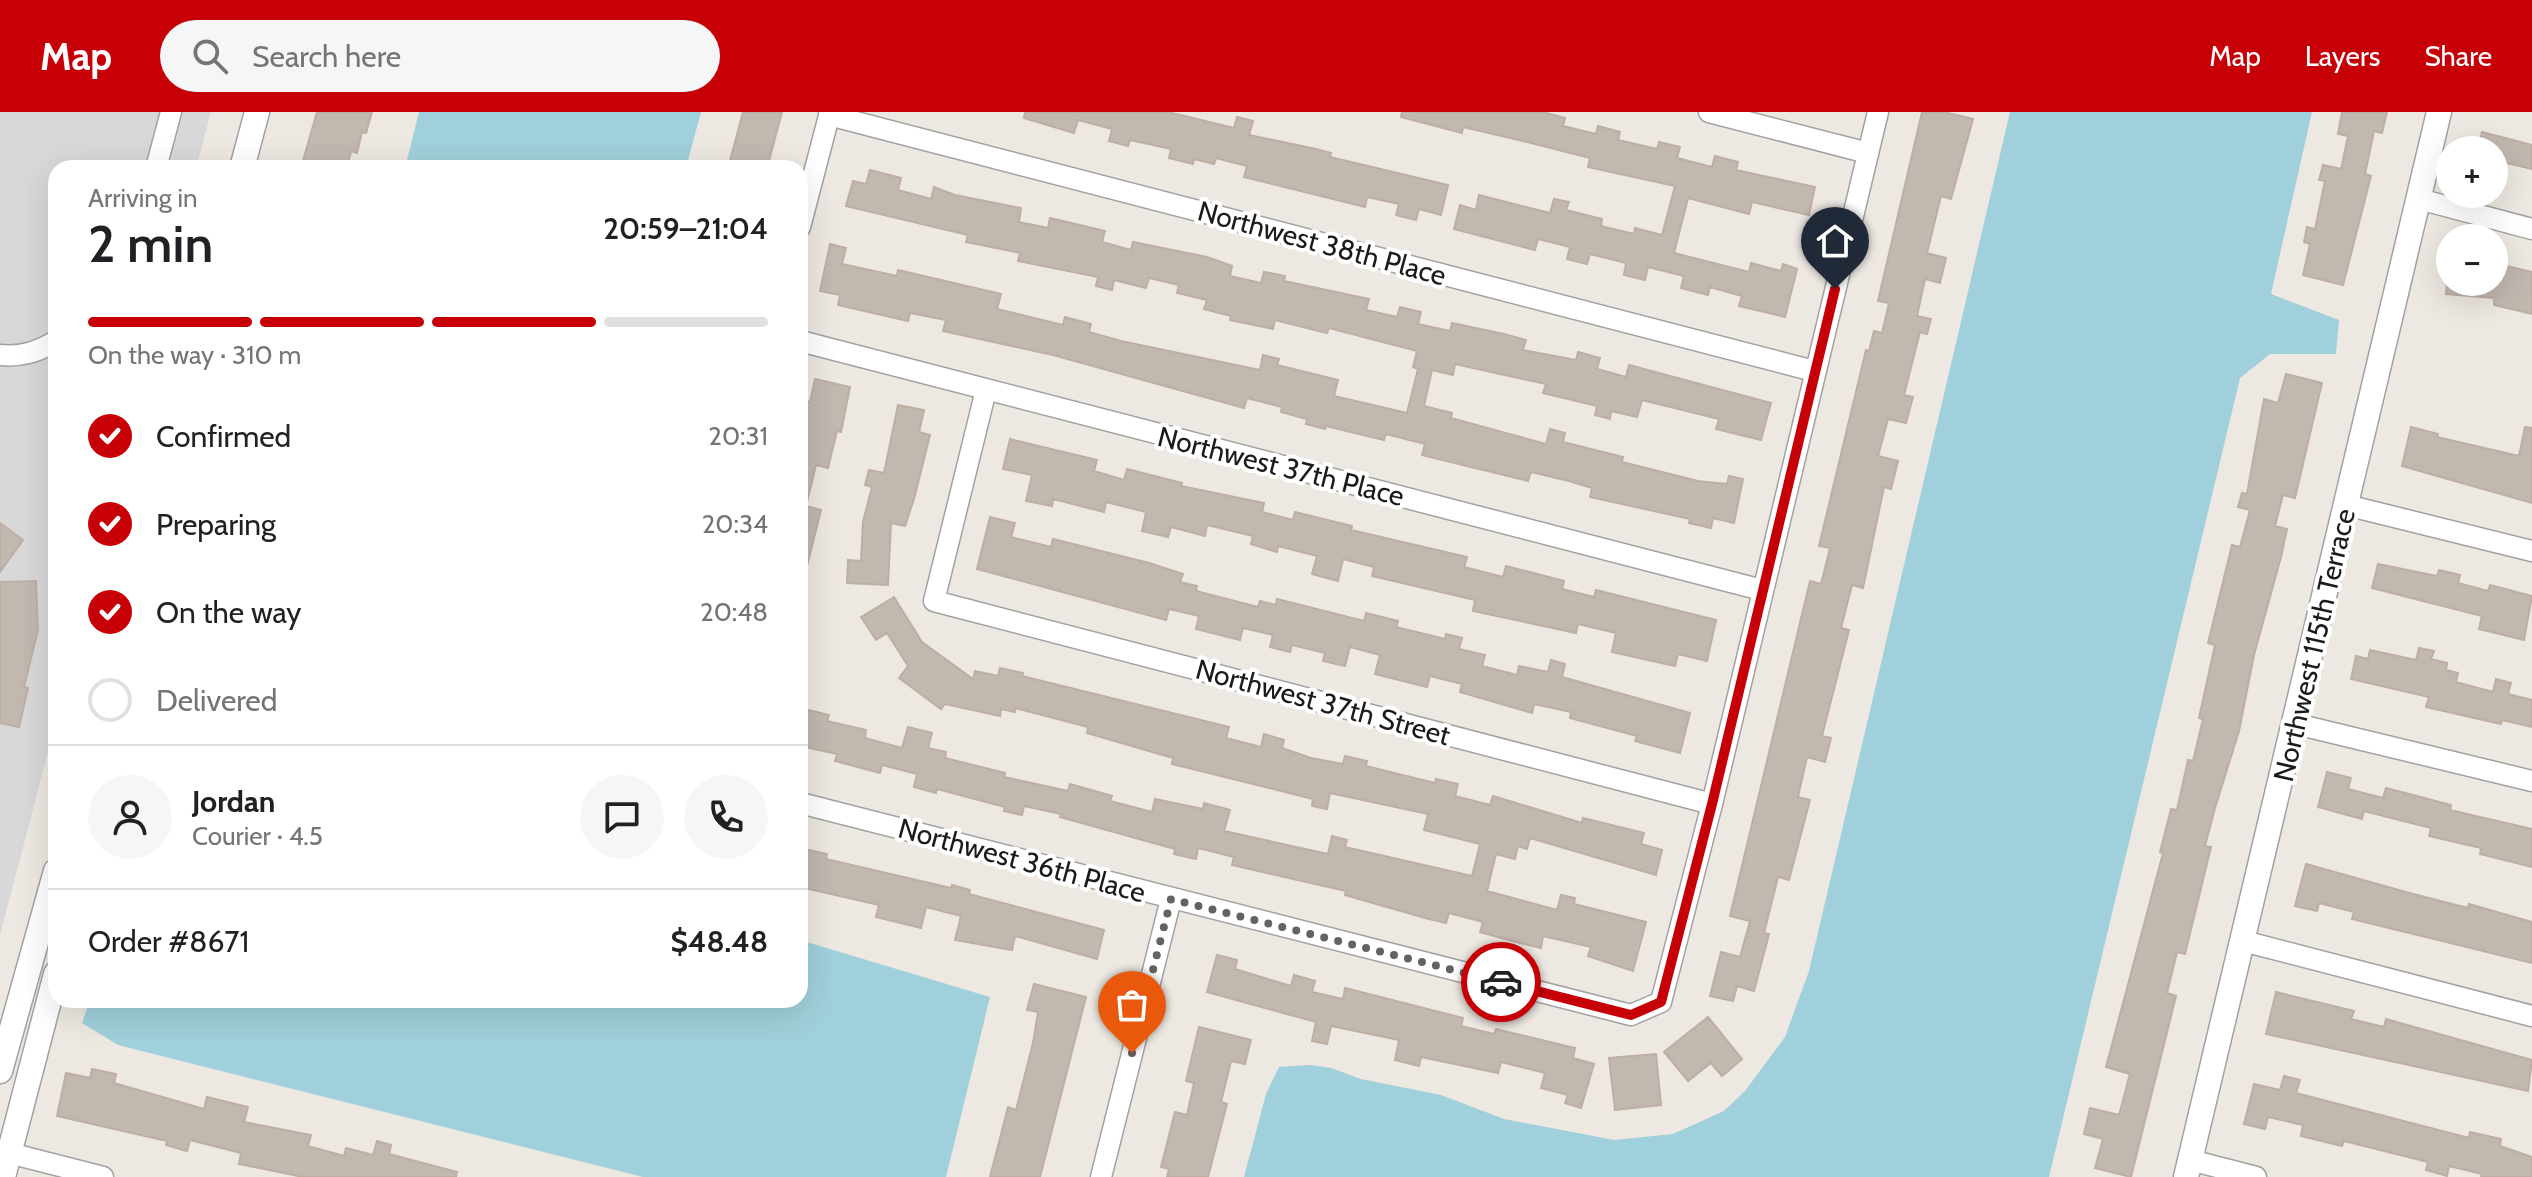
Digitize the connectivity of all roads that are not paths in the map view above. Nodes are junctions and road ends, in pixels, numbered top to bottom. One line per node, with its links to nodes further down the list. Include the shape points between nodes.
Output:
1 (171, 112): 8 (street)
2 (257, 112): 9 (street)
3 (1709, 112): 7 (street)
4 (1878, 112): 7 (street)
5 (2439, 112): 11 (street, Northwest 115th Terrace)
6 (829, 114): 10 (street); 16 (street, Northwest 38th Place)
7 (1868, 153): 16 (street)
8 (158, 160)
9 (244, 160)
10 (808, 196)
11 (2419, 199): 12 (street); 18 (street, Northwest 115th Terrace)
12 (2532, 229)
13 (808, 343): 17 (street, Northwest 37th Place)
14 (48, 346): 15 (street, via 18,357)
15 (0, 355)
16 (1814, 371): 20 (street)
17 (986, 390): 20 (street, Northwest 37th Place); 23 (street, Northwest 37th Street, via 934,601)
18 (2346, 505): 19 (street); 21 (street, Northwest 115th Terrace)
19 (2532, 551)
20 (1762, 590): 23 (street)
21 (2296, 724): 22 (street); 27 (street, Northwest 115th Terrace)
22 (2532, 781)
23 (1712, 804): 25 (street, Northwest 36th Place, via 1661,1002 1631,1015)
24 (808, 805): 25 (street, Northwest 36th Place)
25 (1171, 899): 35 (street)
26 (48, 900): 30 (street)
27 (2243, 941): 29 (street); 32 (street, Northwest 115th Terrace)
28 (48, 1001): 31 (street)
29 (2532, 1016)
30 (0, 1071)
31 (3, 1150): 33 (street); 34 (street)
32 (2188, 1169): 36 (street)
33 (3, 1177)
34 (103, 1177)
35 (1101, 1177)
36 (2256, 1177)

